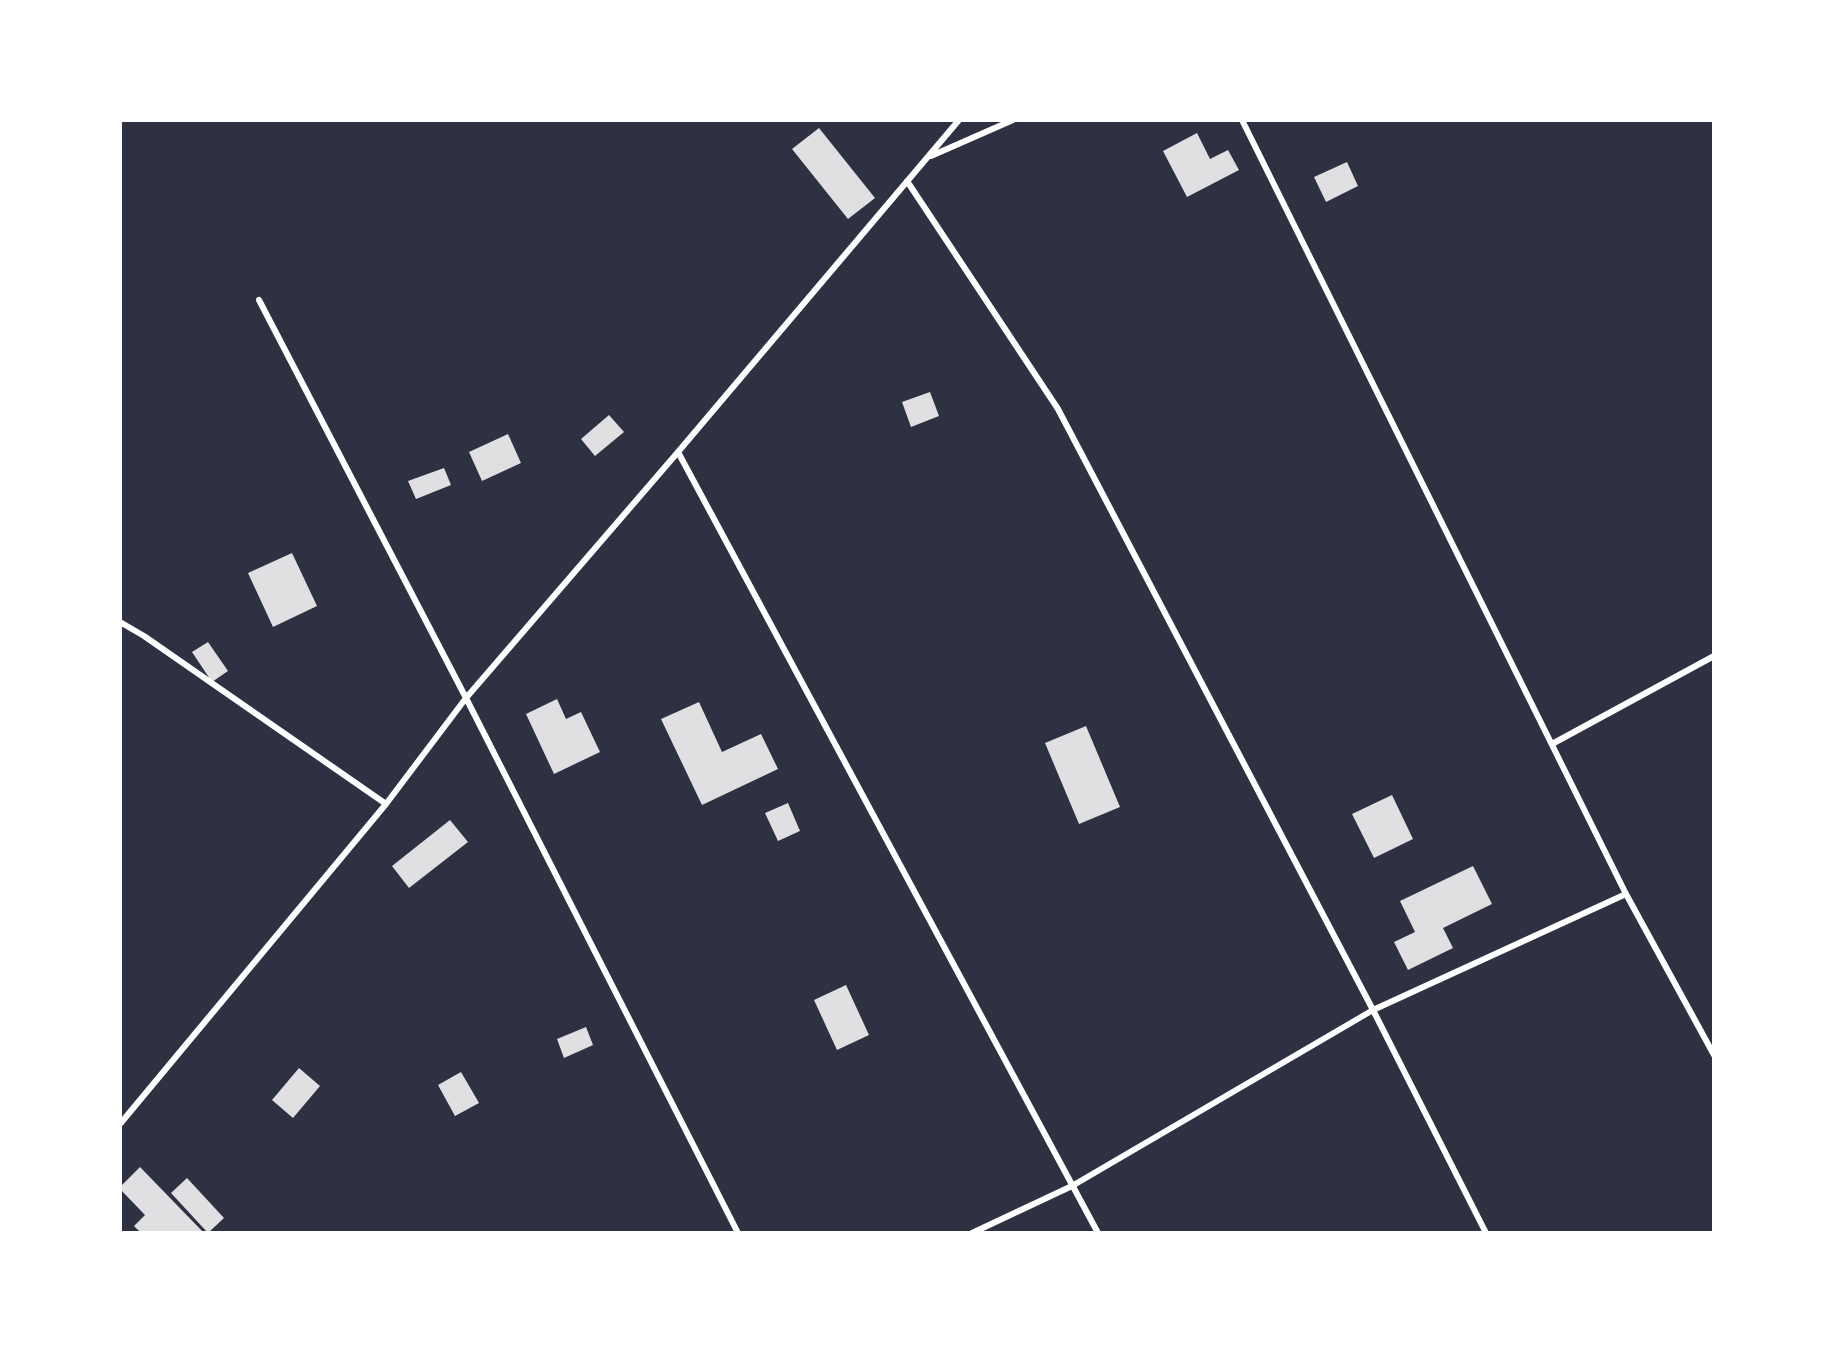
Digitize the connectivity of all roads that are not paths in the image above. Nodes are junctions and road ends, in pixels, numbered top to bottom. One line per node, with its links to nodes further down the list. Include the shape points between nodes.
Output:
1 (959, 120): 4 (street)
2 (1012, 120): 4 (street)
3 (1242, 120): 11 (street)
4 (927, 158): 5 (street)
5 (907, 181): 7 (street); 14 (street, via 1058,409)
6 (259, 300): 10 (street)
7 (678, 452): 10 (street); 17 (street)
8 (120, 622): 12 (street)
9 (1714, 656): 11 (street)
10 (466, 698): 12 (street); 18 (street)
11 (1552, 744): 13 (street)
12 (386, 804): 16 (street)
13 (1626, 894): 14 (street); 15 (street)
14 (1372, 1010): 17 (street); 21 (street)
15 (1714, 1055)
16 (120, 1124)
17 (1072, 1186): 19 (street); 20 (street)
18 (738, 1233)
19 (972, 1233)
20 (1098, 1233)
21 (1486, 1233)

